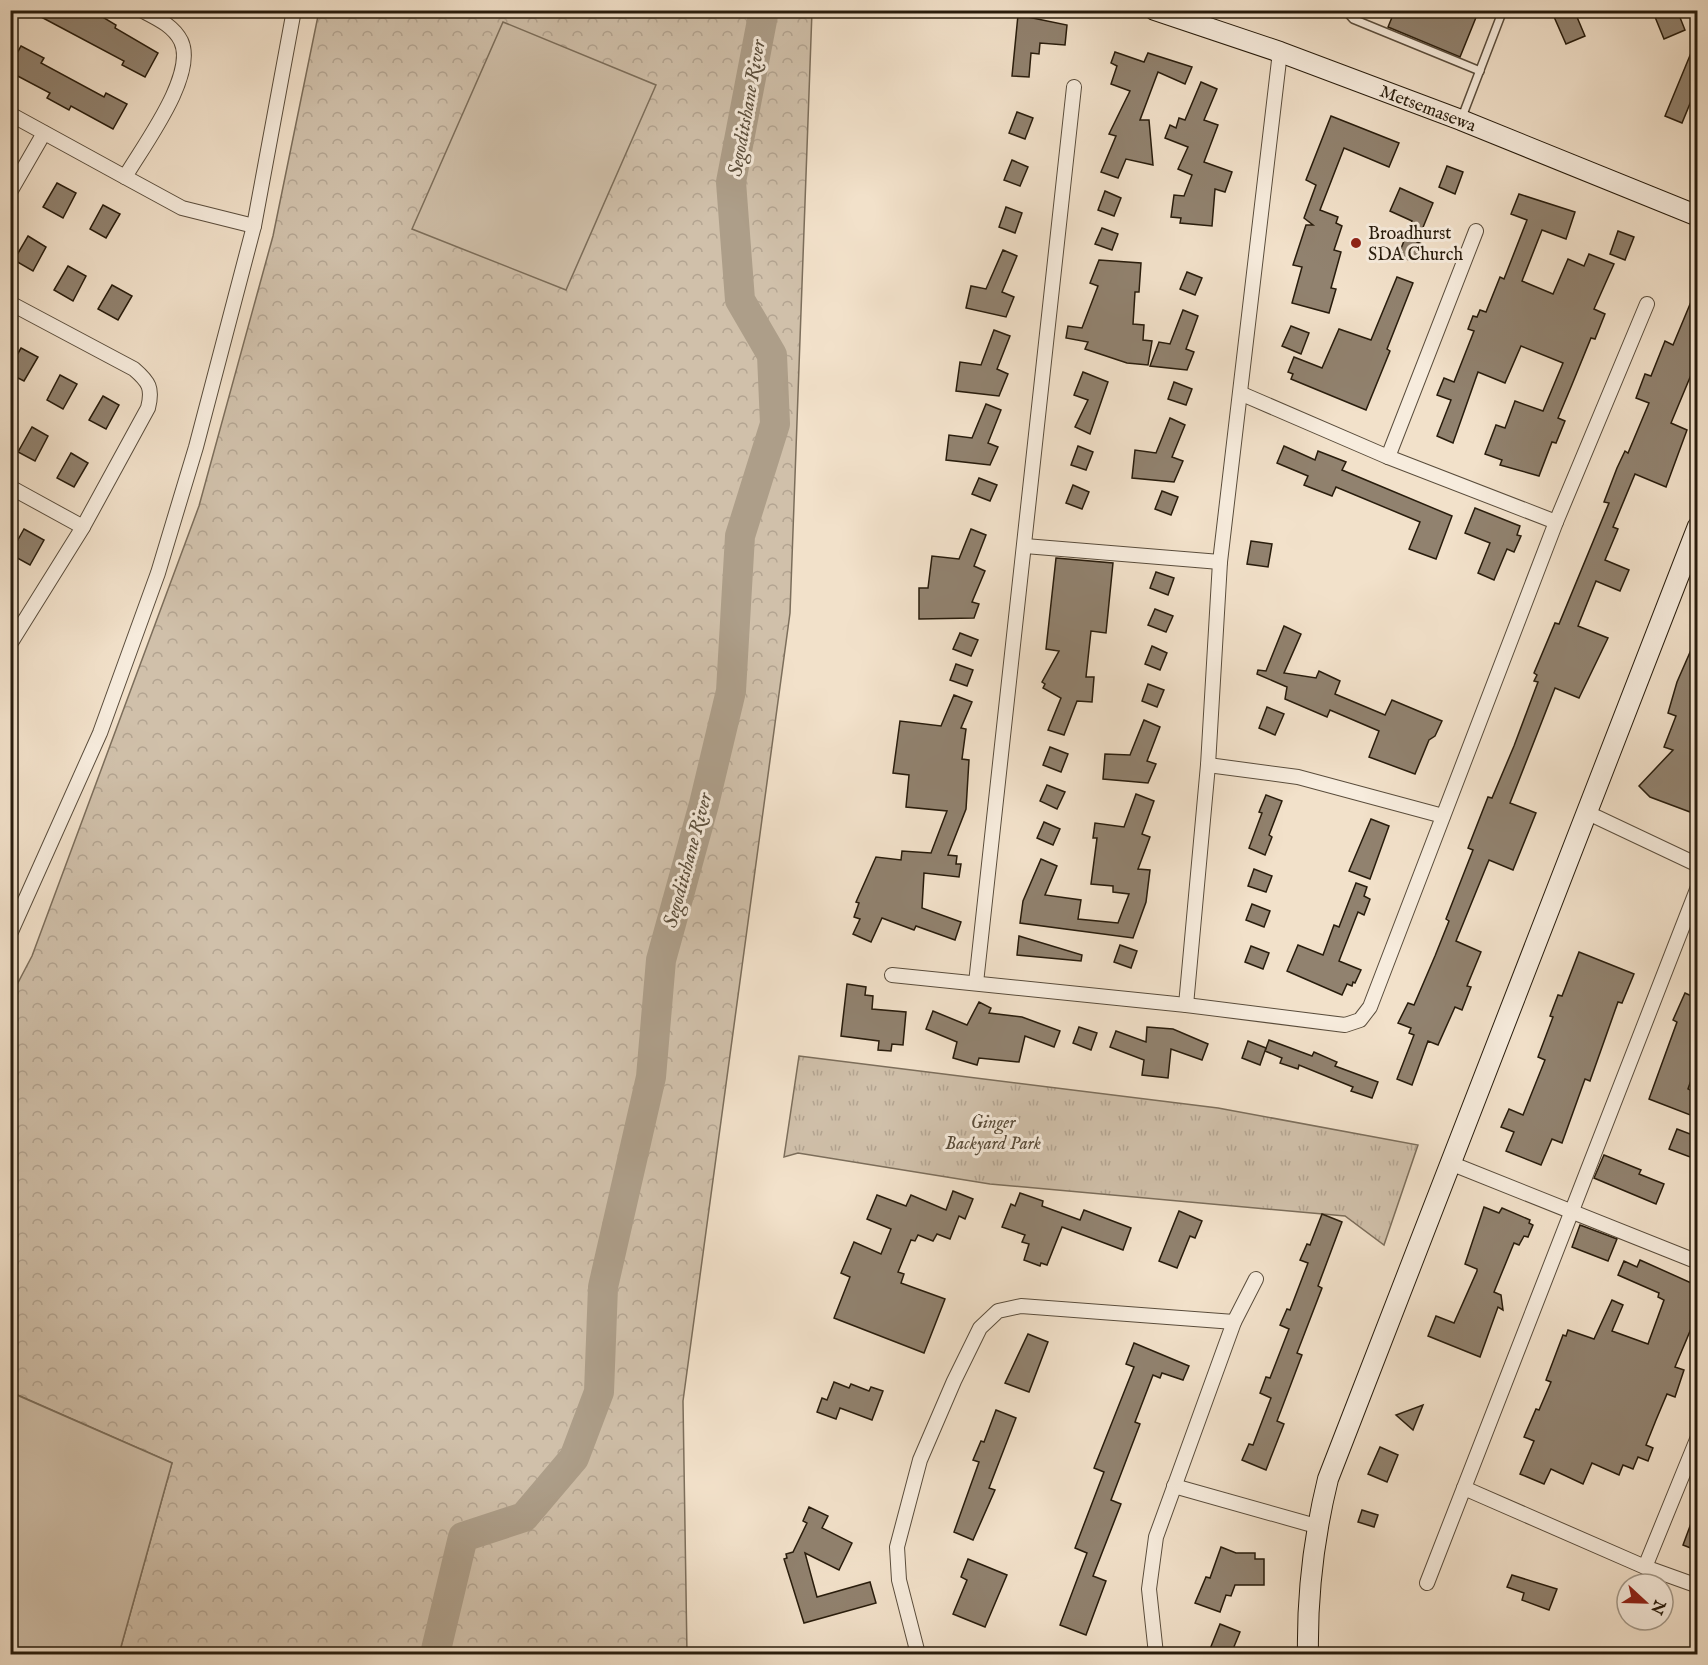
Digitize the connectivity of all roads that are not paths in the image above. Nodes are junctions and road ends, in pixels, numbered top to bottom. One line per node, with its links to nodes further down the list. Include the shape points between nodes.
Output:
1 (141, 10): 12 (street, via 170,26 180,39 186,62 179,85)
2 (294, 10): 15 (street)
3 (1155, 10): 6 (street, Metsemasewa)
4 (1345, 10): 7 (lane, via 1353,19)
5 (1503, 10): 7 (lane)
6 (1280, 52): 10 (street, Metsemasewa); 19 (street)
7 (1480, 71): 10 (lane)
8 (1074, 87): 25 (street)
9 (10, 114): 11 (street)
10 (1461, 120): 14 (street, Metsemasewa)
11 (44, 132): 12 (street); 13 (street)
12 (125, 177): 15 (street, via 182,207)
13 (10, 192)
14 (1695, 215)
15 (254, 226): 33 (street, via 196,447 158,573 100,733)
16 (1476, 231): 20 (street)
17 (10, 303): 24 (street, via 134,369 148,381 152,393 148,408)
18 (1647, 304): 22 (street)
19 (1242, 394): 20 (street); 26 (street)
20 (1388, 457): 22 (street)
21 (10, 487): 24 (street)
22 (1556, 522): 30 (street)
23 (1698, 526): 29 (street)
24 (83, 527): 27 (street)
25 (1025, 546): 26 (street); 35 (street)
26 (1220, 562): 28 (street)
27 (10, 644)
28 (1208, 765): 30 (street, via 1298,777); 36 (street)
29 (1588, 813): 31 (street); 37 (street)
30 (1443, 816): 36 (street, via 1370,1007 1360,1020 1345,1025)
31 (1698, 865)
32 (1698, 887): 38 (street)
33 (10, 934)
34 (892, 975): 35 (street)
35 (976, 983): 36 (street)
36 (1186, 1005)
37 (1450, 1163): 38 (street); 45 (street, via 1328,1479)
38 (1570, 1210): 39 (street); 44 (street)
39 (1698, 1262)
40 (1256, 1279): 41 (street)
41 (1234, 1322): 43 (street); 49 (street, via 1021,1306 998,1311 980,1328 920,1460 897,1547 899,1580)
42 (1698, 1437): 46 (street)
43 (1174, 1486): 45 (street); 50 (street, via 1156,1537 1149,1588)
44 (1464, 1488): 46 (street); 47 (street)
45 (1316, 1526): 51 (street)
46 (1646, 1567): 48 (street)
47 (1427, 1583)
48 (1698, 1586)
49 (918, 1654)
50 (1156, 1654)
51 (1308, 1654)

